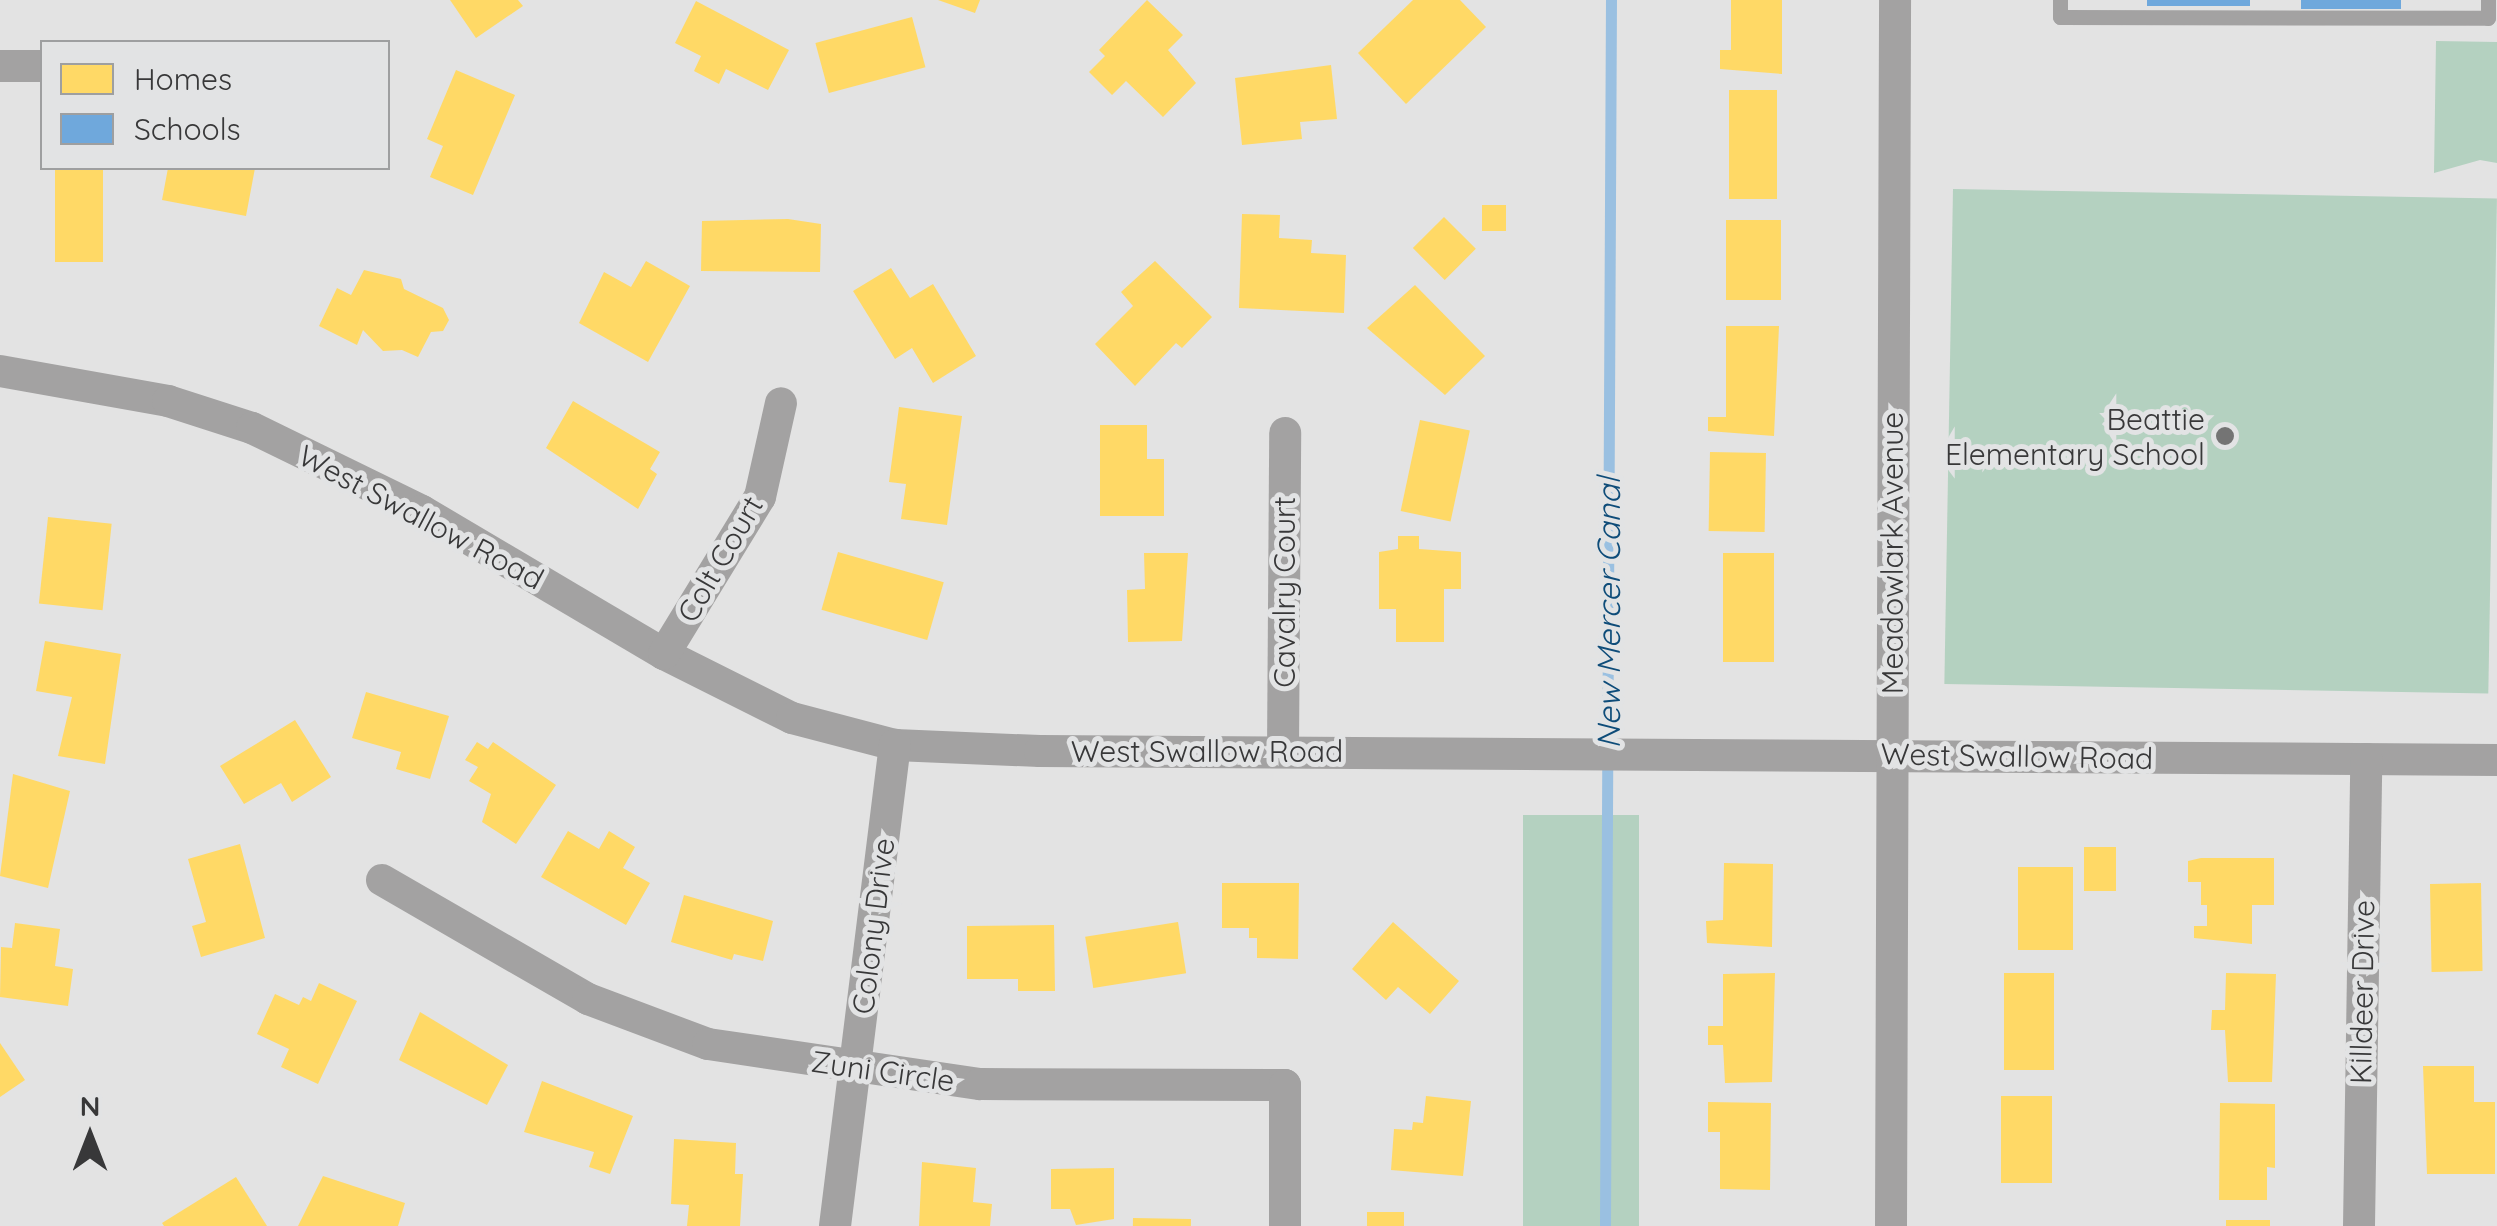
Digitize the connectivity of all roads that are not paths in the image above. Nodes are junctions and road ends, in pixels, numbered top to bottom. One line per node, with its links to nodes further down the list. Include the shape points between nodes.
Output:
1 (1895, 0): 12 (street, Meadowlark Avenue)
2 (2060, 0): 3 (lane, via 2060,17 2430,18 2488,18)
3 (2488, 0)
4 (0, 66): 5 (street)
5 (40, 66)
6 (0, 371): 9 (street, West Swallow Road, via 131,393 252,428 422,511)
7 (781, 403): 9 (street, Colt Court, via 760,497)
8 (1285, 433): 11 (street, Cavalry Court)
9 (664, 654): 10 (street, West Swallow Road, via 792,718)
10 (896, 744): 11 (street, West Swallow Road); 16 (street, Colony Drive)
11 (1283, 750): 12 (street, West Swallow Road)
12 (1892, 754): 13 (street, West Swallow Road); 19 (street, Meadowlark Avenue)
13 (2366, 759): 14 (street, West Swallow Road); 20 (street, Killdeer Drive)
14 (2497, 760)
15 (382, 880): 16 (street, Zuni Circle, via 642,1023 708,1044)
16 (855, 1069): 17 (street, Colony Drive); 18 (street, Zuni Circle, via 980,1084 1285,1085)
17 (835, 1226)
18 (1284, 1226)
19 (1890, 1226)
20 (2359, 1226)

